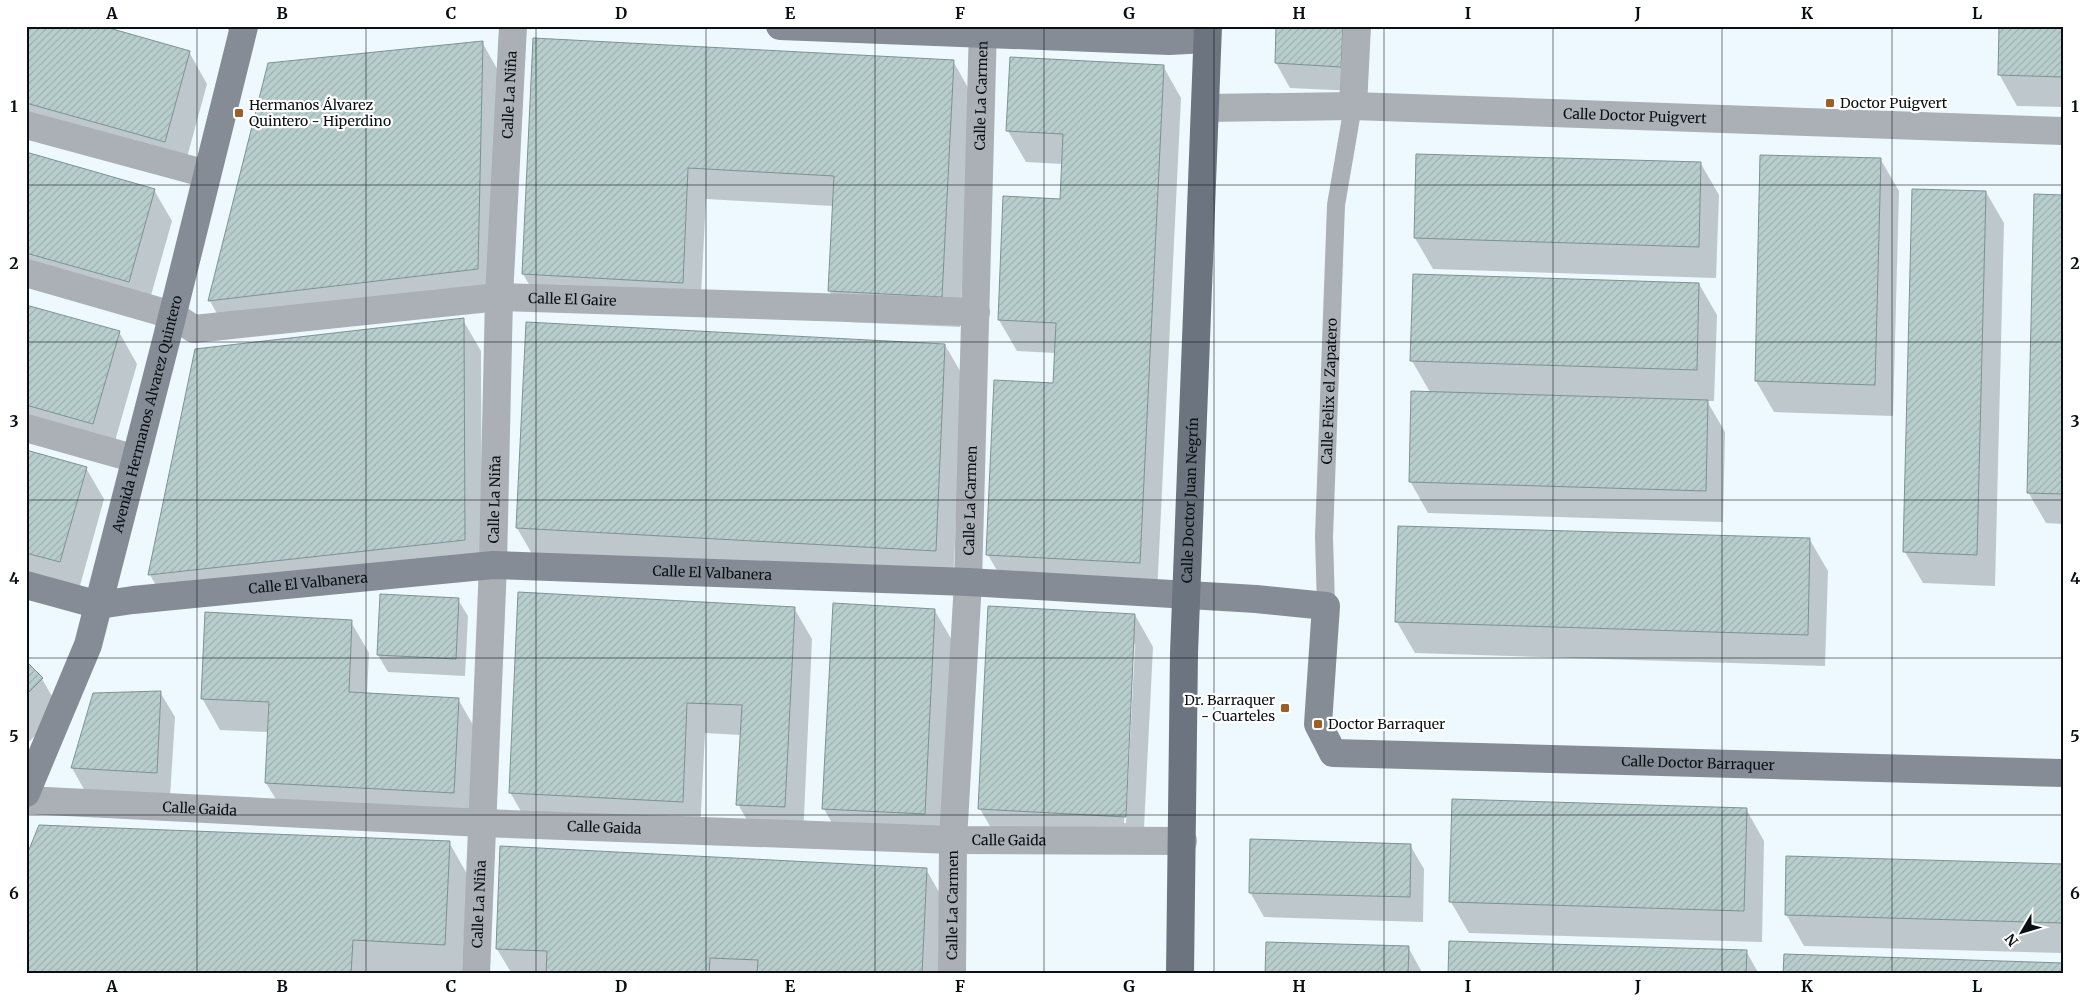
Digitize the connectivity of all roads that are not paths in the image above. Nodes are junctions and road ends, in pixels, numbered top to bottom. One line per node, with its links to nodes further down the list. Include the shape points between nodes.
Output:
1 (243, 26): 2 (street); 12 (street, Avenida Hermanos Alvarez Quintero)
2 (255, 26)
3 (513, 26): 14 (street, Calle La Niña)
4 (780, 26): 6 (street)
5 (1357, 26): 8 (street, Calle Felix el Zapatero)
6 (983, 30): 7 (street, via 1168,41); 15 (street, Calle La Carmen)
7 (1207, 33): 9 (main road, Calle Doctor Juan Negrín)
8 (1353, 106): 9 (street, Calle Doctor Puigvert); 11 (street, Calle Doctor Puigvert); 24 (lane, Calle Felix el Zapatero, via 1336,204 1324,537)
9 (1206, 108): 22 (main road, Calle Doctor Juan Negrín)
10 (26, 125): 12 (street)
11 (2063, 131)
12 (207, 174): 16 (street, Avenida Hermanos Alvarez Quintero)
13 (26, 273): 16 (street, Calle El Gaire)
14 (499, 297): 15 (street, Calle El Gaire); 16 (street, Calle El Gaire, via 194,329); 19 (street, Calle La Niña)
15 (976, 312): 20 (street, Calle La Carmen)
16 (172, 315): 18 (street, Avenida Hermanos Alvarez Quintero)
17 (26, 428): 18 (street)
18 (136, 459): 23 (street, Avenida Hermanos Alvarez Quintero)
19 (493, 565): 20 (street, Calle El Valbanera); 23 (street, Calle El Valbanera); 29 (street, Calle La Niña)
20 (968, 582): 22 (street, Calle El Valbanera); 30 (street, Calle La Carmen)
21 (26, 584): 23 (street)
22 (1186, 595): 24 (street, Calle El Valbanera); 31 (main road, Calle Doctor Juan Negrín)
23 (99, 605): 27 (street, Avenida Hermanos Alvarez Quintero, via 88,645)
24 (1326, 606): 25 (street, Calle Felix el Zapatero, via 1318,724)
25 (1333, 753): 26 (street, Calle Doctor Barraquer)
26 (2063, 774)
27 (26, 792)
28 (26, 800): 29 (street, Calle Gaida)
29 (482, 823): 30 (street, Calle Gaida); 32 (street, Calle La Niña)
30 (953, 840): 31 (street, Calle Gaida); 33 (street, Calle La Carmen)
31 (1183, 841): 34 (main road, Calle Doctor Juan Negrín)
32 (476, 974)
33 (952, 974)
34 (1180, 974)

